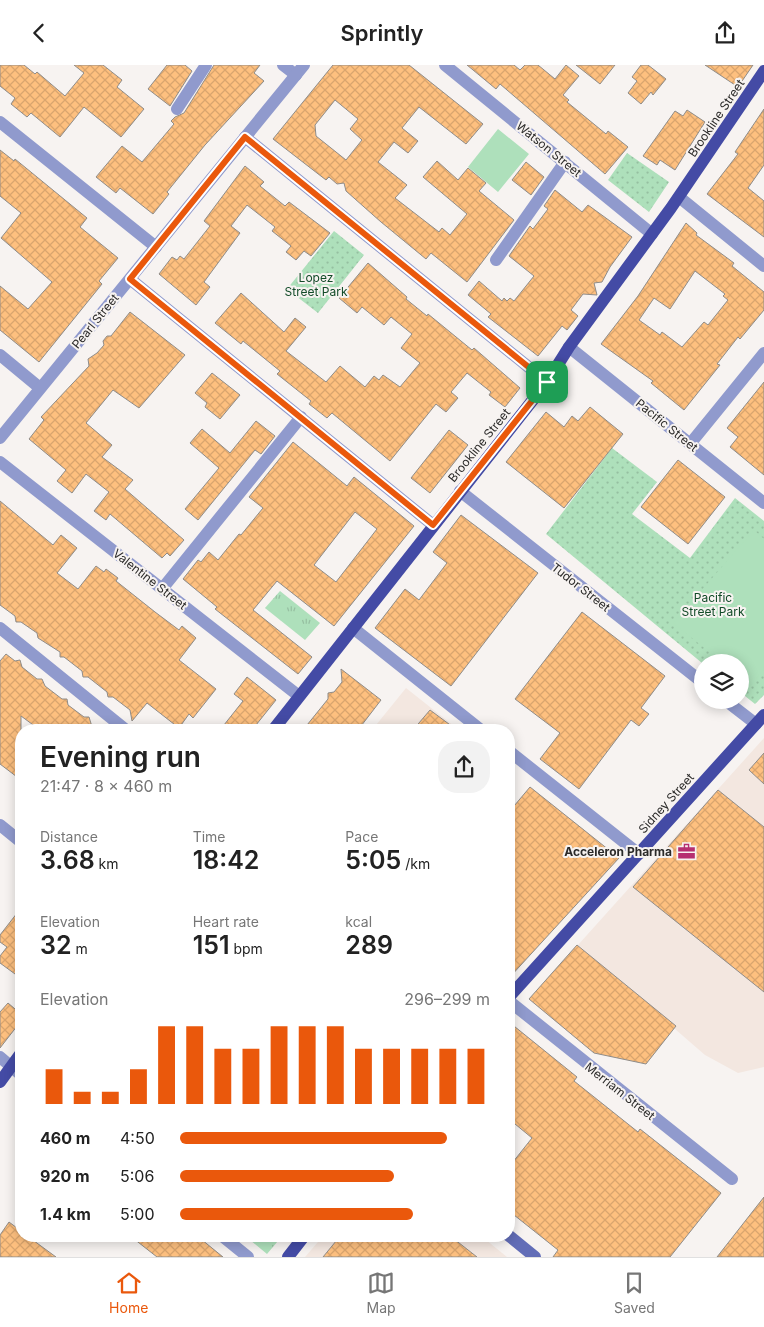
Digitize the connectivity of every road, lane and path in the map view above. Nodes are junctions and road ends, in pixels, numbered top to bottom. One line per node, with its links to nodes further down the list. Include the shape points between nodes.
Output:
1 (206, 65): 6 (street)
2 (283, 65): 4 (street)
3 (445, 65): 9 (street, Watson Street)
4 (300, 70): 8 (street, Pearl Street)
5 (764, 71): 10 (main road, Brookline Street)
6 (177, 109)
7 (0, 122): 12 (street)
8 (245, 137): 12 (street, Pearl Street); 19 (street)
9 (565, 163): 11 (street, Watson Street); 13 (street)
10 (679, 197): 11 (main road, Brookline Street); 14 (street)
11 (652, 234): 16 (main road, Brookline Street)
12 (156, 247): 15 (street, Pearl Street)
13 (496, 260)
14 (764, 266)
15 (130, 279): 20 (street, Pearl Street); 21 (street)
16 (569, 347): 19 (main road, Brookline Street); 23 (street, Pacific Street)
17 (764, 353): 23 (street)
18 (0, 355): 20 (street)
19 (547, 382): 25 (main road, Brookline Street)
20 (40, 388): 22 (street, Pearl Street)
21 (301, 417): 27 (street); 28 (street)
22 (0, 438)
23 (690, 444): 26 (street, Pacific Street)
24 (0, 462): 28 (street, Valentine Street)
25 (460, 491): 27 (main road, Brookline Street); 31 (street, Tudor Street)
26 (764, 503)
27 (433, 525): 30 (main road, Brookline Street)
28 (162, 589): 32 (street, Valentine Street)
29 (0, 628): 35 (street)
30 (353, 628): 32 (main road, Brookline Street); 37 (street)
31 (694, 676)
32 (299, 696): 36 (main road, Brookline Street)
33 (741, 709): 34 (street)
34 (760, 720): 41 (main road, Sidney Street)
35 (119, 724)
36 (278, 724)
37 (474, 724)
38 (515, 756): 41 (street)
39 (0, 825): 40 (street)
40 (15, 837)
41 (639, 853): 42 (main road, Sidney Street)
42 (515, 992)
43 (515, 1004): 49 (street, Merriam Street)
44 (0, 1057): 46 (street)
45 (15, 1061): 46 (main road)
46 (11, 1066): 47 (street); 48 (main road)
47 (15, 1070)
48 (0, 1082)
49 (732, 1179)
50 (515, 1241): 55 (main road)
51 (230, 1242): 53 (street)
52 (300, 1242): 54 (main road)
53 (248, 1257)
54 (288, 1257)
55 (535, 1257)

